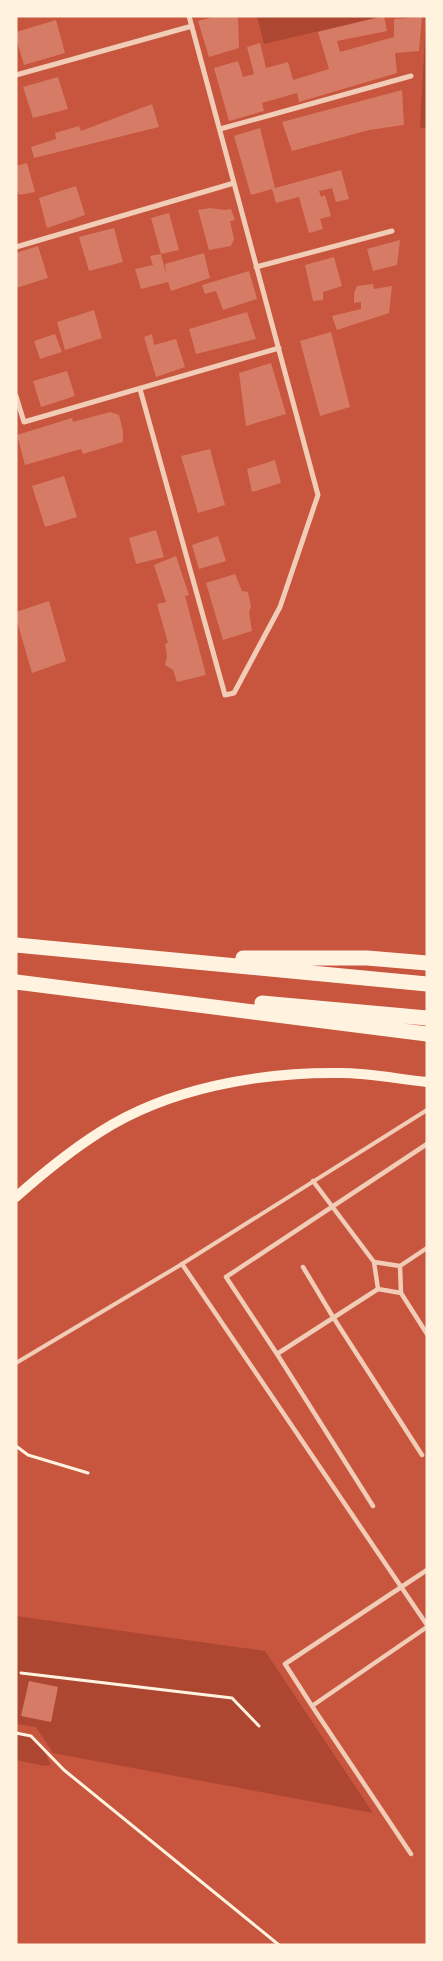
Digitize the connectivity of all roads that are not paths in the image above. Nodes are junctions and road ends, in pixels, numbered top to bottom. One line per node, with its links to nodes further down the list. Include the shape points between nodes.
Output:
1 (189, 16): 2 (street)
2 (192, 26): 3 (street); 5 (street)
3 (16, 75)
4 (411, 76): 5 (street)
5 (220, 129): 6 (street)
6 (234, 183): 8 (street); 9 (street)
7 (392, 232): 9 (street)
8 (16, 247)
9 (256, 266): 10 (street)
10 (278, 348): 11 (street); 11 (street, via 318,495 280,607 234,693 225,694)
11 (140, 389): 12 (street, via 24,422)
12 (16, 396)
13 (16, 945): 14 (highway)
14 (149, 957): 15 (highway, via 367,958); 17 (highway)
15 (427, 964)
16 (16, 982): 18 (highway); 19 (highway)
17 (427, 984)
18 (427, 1018)
19 (427, 1034)
20 (427, 1082): 24 (main road, via 341,1073 284,1075 235,1081 188,1093 144,1109 102,1130 58,1160)
21 (427, 1110): 23 (lane)
22 (427, 1144): 25 (street)
23 (313, 1181): 25 (street); 28 (lane)
24 (16, 1197)
25 (333, 1206): 27 (street); 35 (street, via 226,1277)
26 (427, 1248): 29 (street)
27 (374, 1262): 29 (street); 31 (street)
28 (182, 1264): 36 (lane); 40 (street)
29 (400, 1266): 32 (street)
30 (303, 1267): 33 (street)
31 (378, 1289): 32 (street); 33 (street)
32 (401, 1293): 34 (street)
33 (333, 1317): 35 (street); 37 (street)
34 (427, 1334)
35 (276, 1354): 38 (street)
36 (16, 1363)
37 (422, 1455)
38 (373, 1506)
39 (427, 1570): 40 (street)
40 (401, 1587): 41 (street); 42 (street, via 285,1664)
41 (427, 1626): 42 (street)
42 (312, 1706): 43 (street)
43 (411, 1854)

